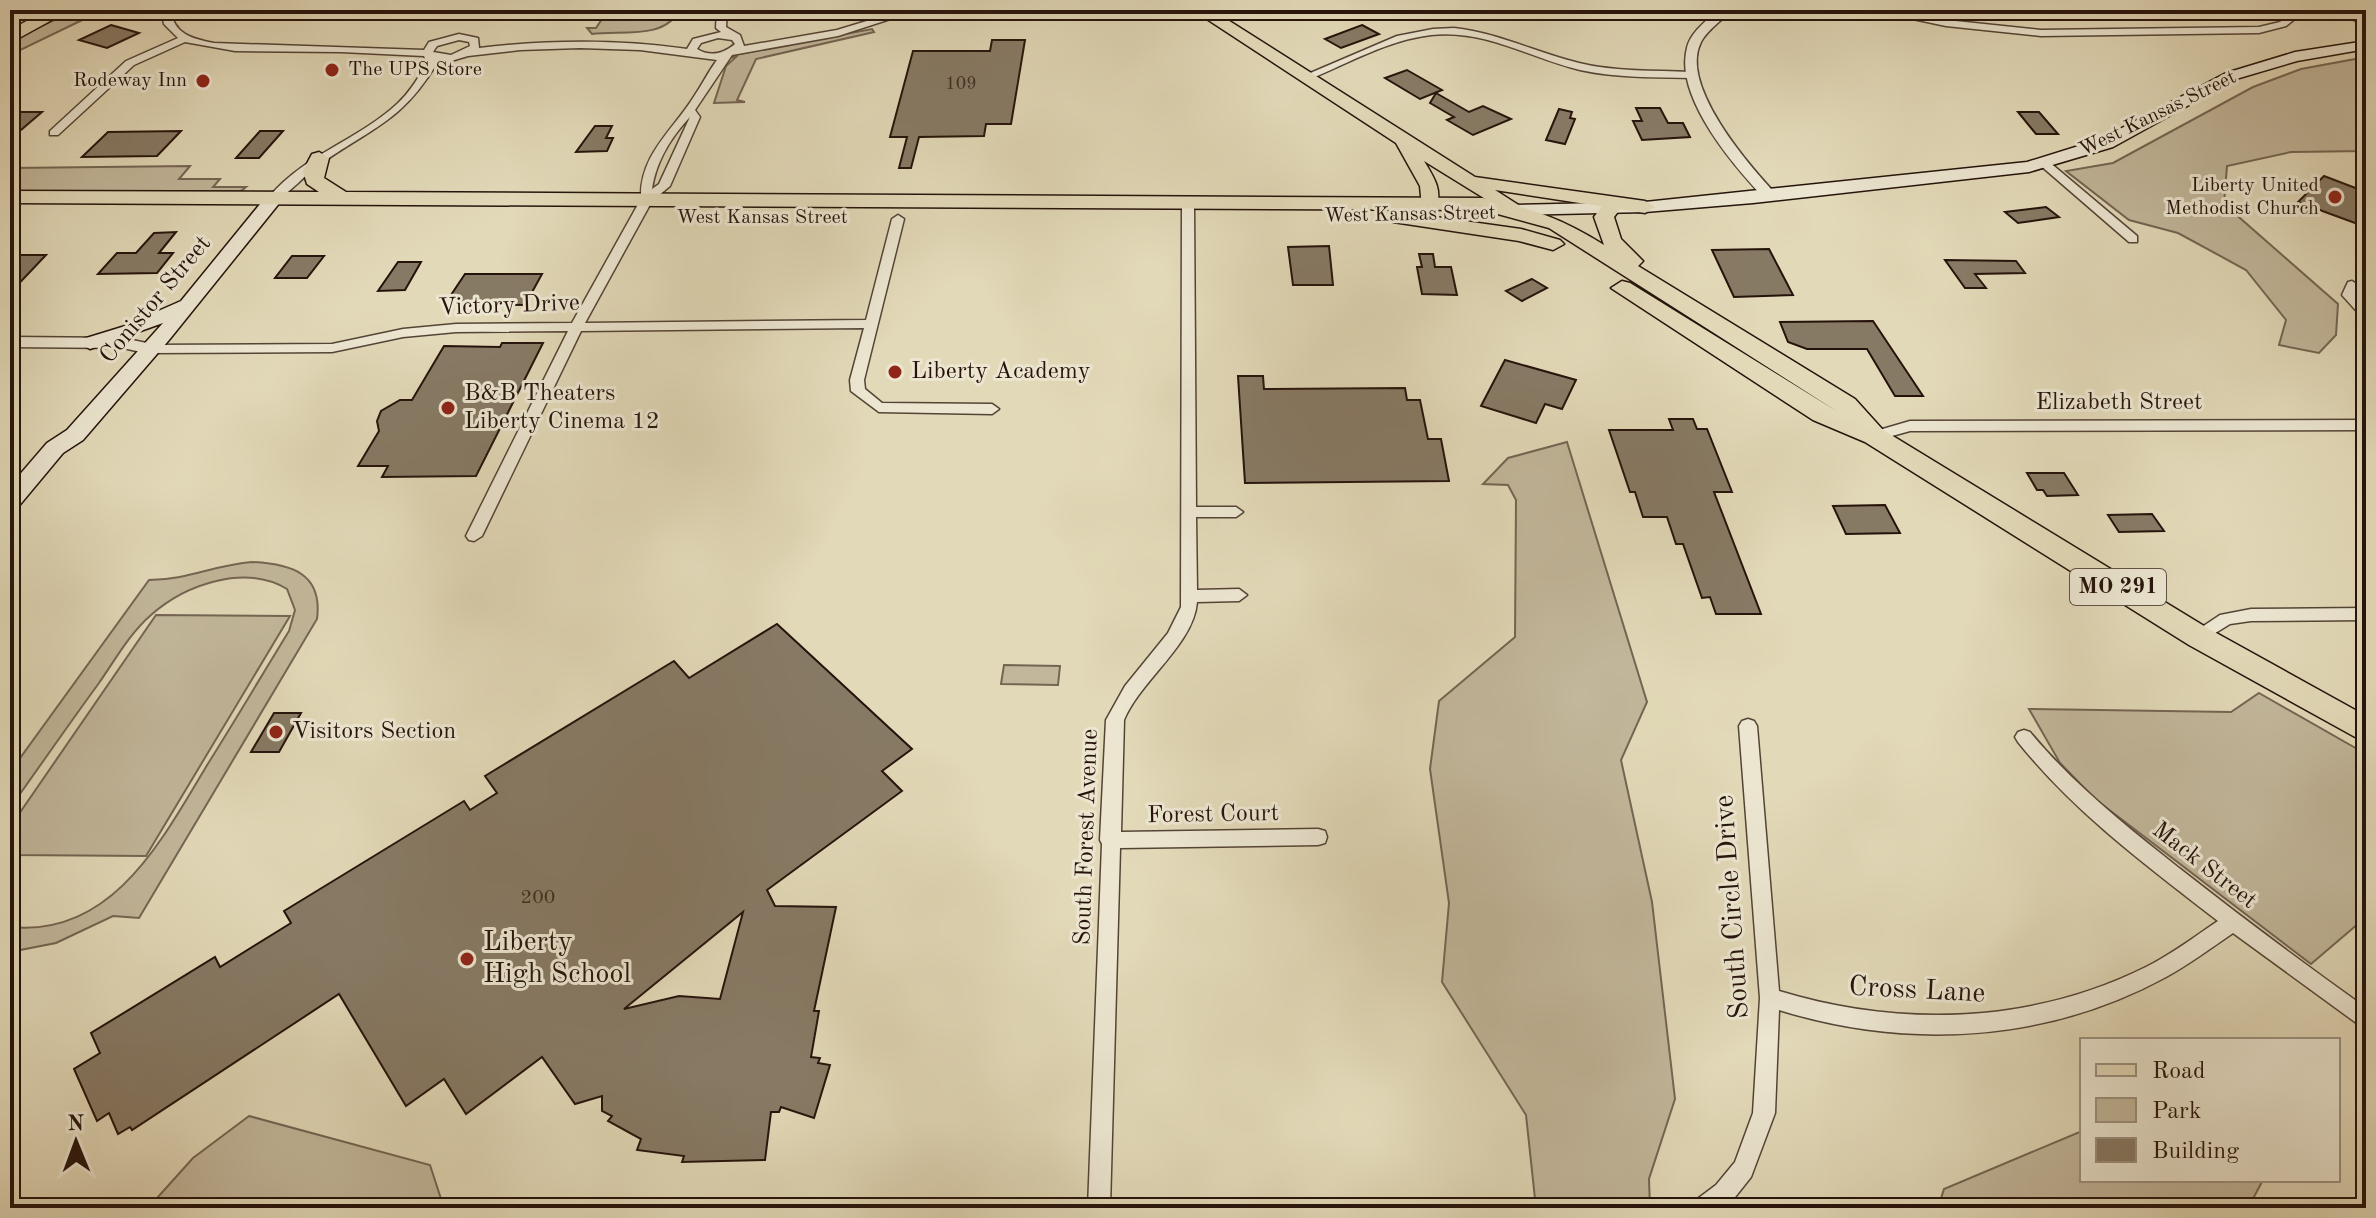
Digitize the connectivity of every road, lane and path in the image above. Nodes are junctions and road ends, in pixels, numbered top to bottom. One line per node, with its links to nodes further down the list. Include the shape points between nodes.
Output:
1 (28, 10): 12 (highway)
2 (60, 10): 14 (highway)
3 (166, 10): 15 (street, via 172,30)
4 (711, 10): 17 (street)
5 (722, 10): 16 (street, via 721,28)
6 (913, 10): 18 (street)
7 (1201, 10): 30 (main road, MO 291)
8 (1725, 10): 29 (street, via 1693,46)
9 (1875, 10): 10 (street, via 2012,30 2139,34 2259,30 2283,24)
10 (2301, 10)
11 (2334, 10): 13 (street)
12 (11, 13)
13 (2366, 19)
14 (10, 34)
15 (186, 38): 23 (street, via 246,49); 34 (street, via 130,63)
16 (735, 38): 17 (street); 18 (street); 25 (street, via 740,45)
17 (699, 39): 22 (street); 27 (street, via 691,47)
18 (794, 40): 25 (street)
19 (438, 41): 20 (street, via 459,37); 23 (street); 26 (street)
20 (475, 42): 24 (street); 28 (street)
21 (2366, 45): 37 (main road, West Kansas Street, via 2295,57 2231,76 2107,143)
22 (630, 47): 24 (street); 27 (street)
23 (372, 48): 26 (street)
24 (528, 48): 28 (street)
25 (731, 52): 27 (street); 31 (street)
26 (428, 54): 28 (street); 32 (street, via 432,63)
27 (696, 54): 31 (street, via 705,65)
28 (463, 55): 32 (street)
29 (1691, 75): 30 (street, via 1597,70 1499,37 1449,31 1403,38); 39 (street, via 1734,154)
30 (1306, 77): 35 (main road, MO 291)
31 (705, 82): 33 (street)
32 (421, 86): 36 (street, via 403,107)
33 (690, 110): 45 (street, via 671,131 644,186); 45 (street, via 693,128 664,186)
34 (54, 133)
35 (1403, 140): 38 (main road, MO 291); 43 (main road, via 1429,186)
36 (319, 158): 41 (street); 42 (highway, via 314,180)
37 (2044, 163): 39 (main road, West Kansas Street); 53 (street, West Kansas Street)
38 (1463, 178): 44 (main road); 48 (main road, MO 291)
39 (1770, 196): 44 (main road, West Kansas Street)
40 (10, 197): 41 (highway, West Kansas Street)
41 (275, 197): 42 (highway, West Kansas Street); 50 (main road, Conistor Street)
42 (339, 197): 45 (highway, West Kansas Street)
43 (1429, 203): 47 (highway, West Kansas Street); 48 (highway, West Kansas Street)
44 (1645, 207): 46 (main road, West Kansas Street)
45 (642, 208): 47 (highway, West Kansas Street); 50 (highway, West Kansas Street); 52 (highway, West Kansas Street); 60 (street)
46 (1610, 209): 48 (main road, West Kansas Street); 56 (highway, via 1603,220 1614,243)
47 (1188, 210): 51 (highway, West Kansas Street); 52 (highway, West Kansas Street); 70 (street, South Forest Avenue)
48 (1513, 210): 51 (highway, West Kansas Street, via 1491,216); 54 (highway, MO 291, via 1519,222); 56 (highway, MO 291, via 1556,224)
49 (10, 215): 50 (highway, West Kansas Street)
50 (261, 215): 57 (main road, Conistor Street)
51 (1399, 218): 54 (highway)
52 (898, 219): 59 (street)
53 (2133, 239)
54 (1553, 244): 68 (highway, MO 291, via 1822,414)
55 (2352, 285): 58 (street, via 2348,295)
56 (1678, 300): 68 (highway, MO 291, via 1846,405)
57 (188, 303): 62 (main road); 63 (main road, Conistor Street)
58 (2366, 313)
59 (871, 324): 60 (street, Victory Drive); 65 (street, via 857,380 863,397 879,407)
60 (577, 327): 63 (street, Victory Drive, via 429,330 332,348); 73 (street)
61 (10, 342): 62 (street)
62 (90, 343): 63 (street)
63 (150, 349): 64 (street); 67 (main road, Conistor Street)
64 (10, 354)
65 (992, 409)
66 (2366, 425): 68 (street, Elizabeth Street, via 1910,426)
67 (75, 435): 69 (main road, Conistor Street, via 55,448); 72 (main road, Conistor Street, via 71,448)
68 (1874, 436): 77 (highway, MO 291)
69 (10, 501)
70 (1188, 512): 71 (street); 75 (street, South Forest Avenue)
71 (1236, 512)
72 (10, 518)
73 (474, 536)
74 (1239, 595): 75 (street)
75 (1190, 596): 82 (street, South Forest Avenue, via 1178,630 1118,710)
76 (2366, 614): 77 (street, via 2251,615 2226,619)
77 (2199, 637): 79 (highway, MO 291)
78 (1748, 726): 84 (street, South Circle Drive)
79 (2366, 731)
80 (2024, 737): 83 (street, Mack Street, via 2062,785)
81 (1318, 837): 82 (street, Forest Court)
82 (1109, 840): 86 (street, South Forest Avenue)
83 (2232, 923): 84 (street, Cross Lane, via 2149,976 2083,1003 2027,1018 1949,1026 1900,1024); 85 (street, Mack Street)
84 (1770, 998): 87 (street, South Circle Drive, via 1761,1128 1743,1169)
85 (2366, 1020)
86 (1099, 1208)
87 (1704, 1208)

